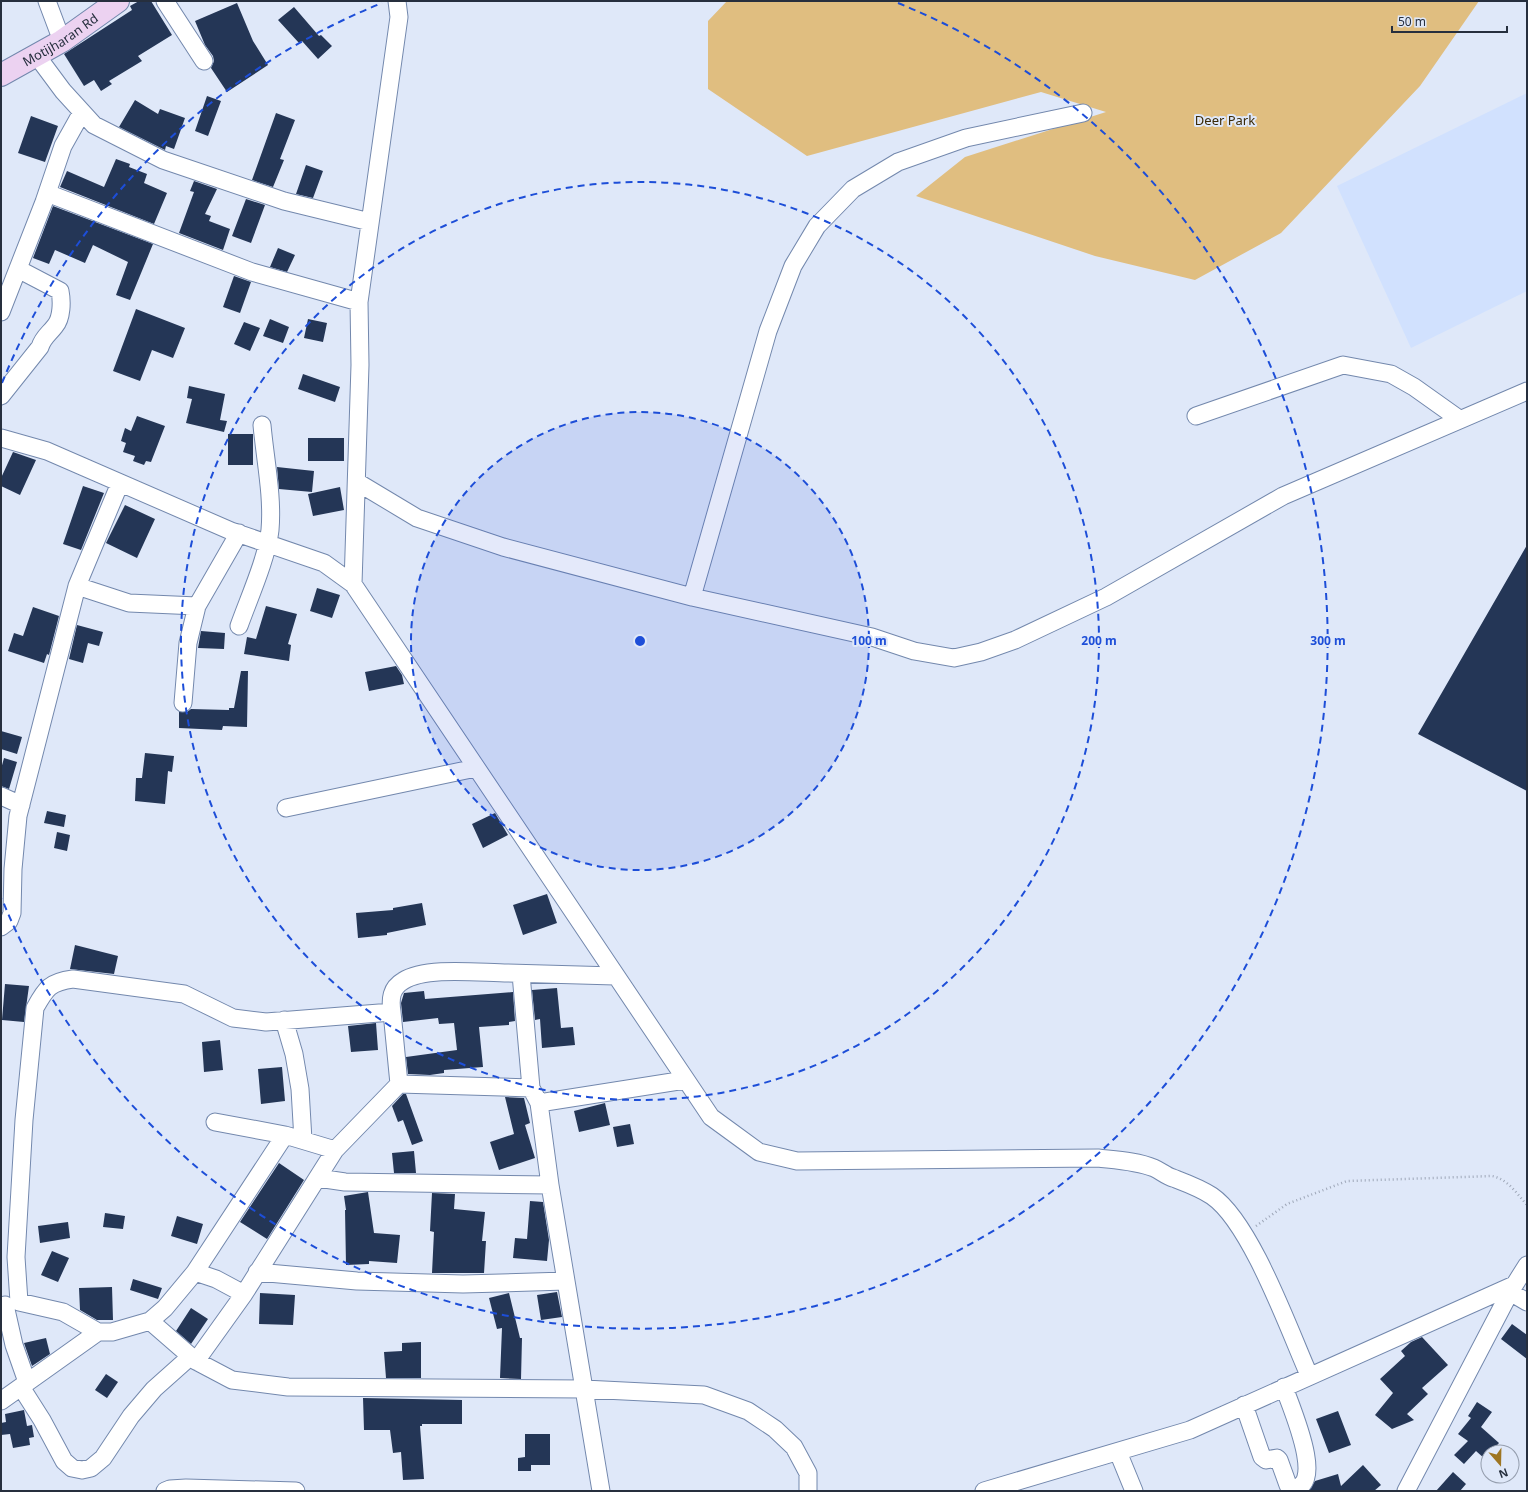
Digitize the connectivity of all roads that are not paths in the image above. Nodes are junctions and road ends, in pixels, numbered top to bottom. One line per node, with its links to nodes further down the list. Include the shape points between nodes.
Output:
1 (47, 1): 5 (street)
2 (118, 1): 5 (main road, Motijharan Rd)
3 (165, 1): 7 (street)
4 (397, 1): 12 (street, via 399,17)
5 (62, 41): 6 (main road, Motijharan Rd)
6 (37, 56): 8 (main road, Motijharan Rd); 9 (street)
7 (204, 61)
8 (1, 75)
9 (82, 112): 11 (street, via 62,146); 12 (street, via 94,125 163,160 284,201)
10 (1083, 113): 28 (street, via 966,138 898,162 853,189 817,226 793,266 768,331)
11 (47, 193): 13 (street); 14 (street, via 252,272)
12 (370, 222): 14 (street)
13 (18, 269): 15 (street); 17 (street, via 60,291 62,302 57,325 43,338 40,347)
14 (359, 302): 22 (street, via 360,365)
15 (1, 312)
16 (1527, 391): 19 (street)
17 (1, 396)
18 (1196, 416): 19 (street, via 1344,365 1391,374)
19 (1459, 419): 28 (street, via 1283,496 1106,597 1015,640 981,652 954,658 914,651 872,638)
20 (262, 425): 25 (street, via 270,506)
21 (1, 438): 23 (street, via 46,451)
22 (356, 482): 26 (street); 28 (street, via 417,518 503,547)
23 (120, 483): 24 (street); 27 (street)
24 (239, 534): 25 (street); 29 (street)
25 (267, 544): 26 (street, via 324,563); 30 (street)
26 (353, 584): 32 (street)
27 (77, 586): 29 (street, via 129,603); 34 (street)
28 (692, 597)
29 (197, 606): 31 (street, via 188,643)
30 (239, 626)
31 (183, 703)
32 (476, 768): 35 (street); 38 (street)
33 (1, 796): 34 (street)
34 (21, 805): 36 (street, via 13,869 12,913 9,921)
35 (286, 808)
36 (1, 927)
37 (521, 974): 38 (street); 39 (street, via 449,972 415,975 403,981 392,993); 43 (street)
38 (615, 976): 41 (street)
39 (392, 1012): 40 (street); 42 (street)
40 (284, 1020): 47 (street, via 294,1054 300,1089); 58 (street, via 266,1022 233,1018 184,994 74,979 51,985 44,992 35,1008 24,1120 16,1257)
41 (685, 1080): 44 (street); 62 (street, via 711,1117 759,1152 797,1161 1098,1158 1155,1168 1164,1175 1194,1186 1212,1196 1229,1212 1244,1234)
42 (400, 1084): 43 (street); 48 (street)
43 (531, 1088): 44 (street)
44 (539, 1103): 50 (street)
45 (216, 1122): 46 (street)
46 (285, 1135): 47 (street); 52 (street)
47 (303, 1140): 48 (street)
48 (335, 1150): 49 (street)
49 (318, 1178): 50 (street, via 345,1182); 53 (street)
50 (550, 1185): 54 (street)
51 (1527, 1265): 55 (street)
52 (195, 1272): 56 (street, via 216,1279); 59 (street, via 165,1308)
53 (257, 1272): 54 (street, via 356,1281 456,1284); 56 (street)
54 (566, 1281): 65 (street)
55 (1512, 1288): 57 (street); 62 (street); 75 (street)
56 (244, 1294): 61 (street)
57 (1527, 1302)
58 (8, 1304): 60 (street, via 63,1312); 63 (street, via 14,1345)
59 (150, 1321): 60 (street, via 112,1332); 61 (street)
60 (98, 1332): 63 (street)
61 (193, 1358): 63 (street, via 154,1389 131,1416 98,1464 82,1470 72,1468 64,1461); 65 (street, via 232,1380 288,1386)
62 (1309, 1375): 64 (street)
63 (24, 1384): 66 (street)
64 (1284, 1387): 67 (street); 67 (street, via 1308,1466 1305,1483 1297,1488 1288,1485 1280,1460 1266,1460 1262,1457)
65 (584, 1389): 71 (street); 72 (street, via 704,1395 748,1411 775,1429 794,1447 808,1473)
66 (1, 1401)
67 (1244, 1405): 68 (street, via 1190,1430)
68 (1118, 1452): 73 (street); 74 (street)
69 (165, 1491): 70 (street, via 186,1488)
70 (296, 1491)
71 (601, 1491)
72 (808, 1491)
73 (984, 1491)
74 (1134, 1491)
75 (1406, 1491)

